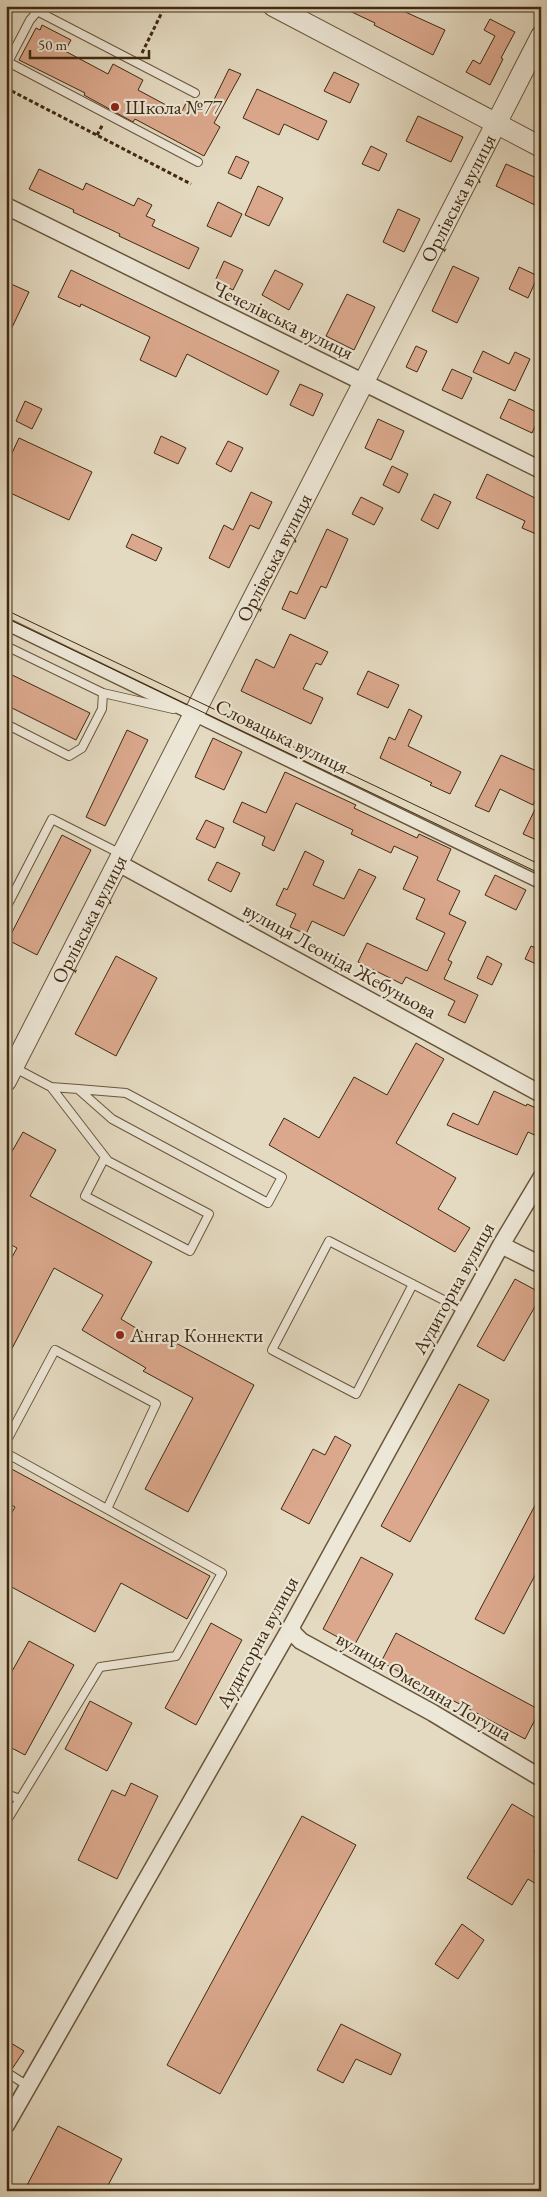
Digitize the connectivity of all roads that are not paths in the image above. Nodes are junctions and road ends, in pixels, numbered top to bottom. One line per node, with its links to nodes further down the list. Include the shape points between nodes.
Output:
1 (273, 6): 5 (street)
2 (40, 9): 4 (lane); 7 (lane, via 30,20 8,62)
3 (541, 36): 5 (street, Орлівська вулиця)
4 (195, 93)
5 (495, 122): 6 (street); 9 (street, Орлівська вулиця)
6 (541, 147)
7 (198, 162)
8 (6, 206): 9 (street, Чечелівська вулиця)
9 (364, 384): 10 (street, Чечелівська вулиця); 14 (street, Орлівська вулиця)
10 (541, 470)
11 (6, 624): 14 (street, Словацька вулиця)
12 (6, 646): 13 (lane)
13 (103, 693): 14 (lane); 15 (lane, via 102,709 82,748 70,756)
14 (195, 714): 16 (street, Орлівська вулиця); 17 (street, Словацька вулиця)
15 (6, 724)
16 (120, 859): 18 (lane, via 52,819); 19 (street, Орлівська вулиця); 22 (street, вулиця Леоніда Жебуньова)
17 (541, 883)
18 (6, 908)
19 (10, 1074): 20 (lane)
20 (51, 1088): 21 (lane); 23 (lane)
21 (78, 1089): 21 (lane, via 112,1119 268,1203 282,1177 126,1093)
22 (541, 1094)
23 (105, 1157): 23 (lane, via 209,1214 190,1250 85,1196)
24 (541, 1178): 25 (street, Аудиторна вулиця)
25 (501, 1245): 26 (street); 28 (street, Аудиторна вулиця)
26 (541, 1265)
27 (414, 1284): 27 (lane, via 329,1240 272,1350 356,1394); 28 (lane)
28 (464, 1311): 32 (street, Аудиторна вулиця)
29 (6, 1442): 31 (lane, via 55,1350 156,1404)
30 (6, 1453): 31 (lane)
31 (107, 1509): 35 (lane, via 222,1573 176,1656 100,1667)
32 (291, 1627): 33 (street, вулиця Омеляна Логуша, via 301,1640 433,1713); 38 (street, Аудиторна вулиця)
33 (541, 1778)
34 (6, 1794): 35 (lane)
35 (20, 1799): 36 (lane)
36 (6, 1822)
37 (6, 2072): 38 (lane)
38 (28, 2086): 39 (street, Аудиторна вулиця)
39 (8, 2120)

